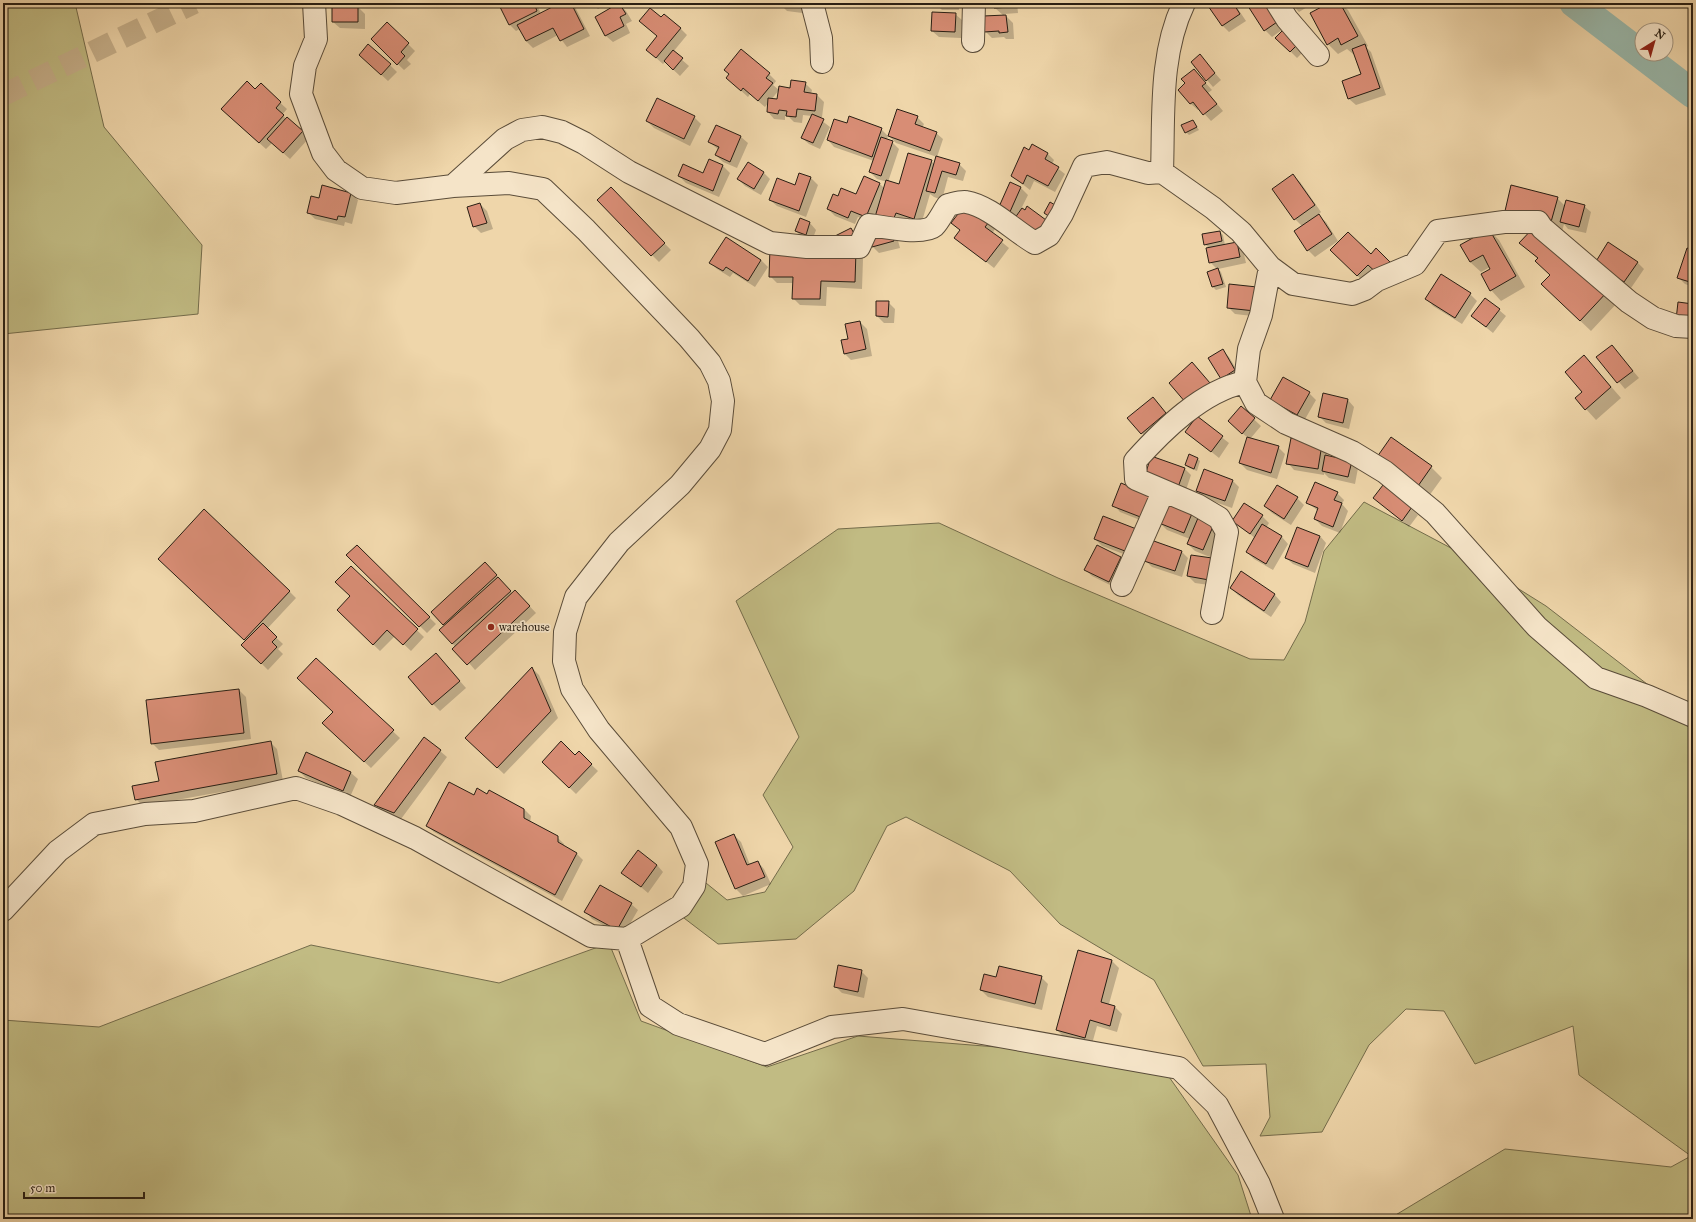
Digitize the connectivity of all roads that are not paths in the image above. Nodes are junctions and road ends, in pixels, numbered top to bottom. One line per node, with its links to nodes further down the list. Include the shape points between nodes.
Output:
1 (314, 3): 10 (street, via 316,39 305,66 301,94 323,153 336,170 362,188 396,193)
2 (812, 3): 8 (street, via 821,38)
3 (974, 3): 6 (street)
4 (1184, 3): 9 (street, via 1169,47 1163,91)
5 (1277, 3): 7 (street, via 1287,19)
6 (973, 41)
7 (1318, 55)
8 (822, 62)
9 (1162, 172): 10 (street, via 1148,173 1107,162 1084,166 1062,214 1049,235 1035,243 984,208 965,201 948,205 933,227 926,229 890,229 869,225 859,247 806,247 770,243 629,172 584,143 562,132 542,127 522,130 505,139); 11 (street, via 1213,208 1241,232)
10 (452, 186): 19 (street, via 509,182 543,189 586,230 688,338 710,363 719,382 723,401 720,430 710,449 680,485 619,542 576,598 565,632 564,661 572,689 599,730 681,827 697,864 694,886 681,906)
11 (1270, 267): 12 (street, via 1293,284 1352,294 1415,264 1438,231 1504,222 1538,222 1629,302 1653,318 1676,326); 13 (street, via 1261,315 1250,349)
12 (1693, 327)
13 (1245, 382): 14 (street, via 1202,401 1177,418 1135,461 1136,479); 17 (street, via 1256,403 1286,423 1352,452 1385,472 1430,509 1537,627 1596,678)
14 (1163, 492): 15 (street); 16 (street, via 1219,518 1227,532)
15 (1122, 585)
16 (1212, 614)
17 (1693, 716)
18 (3, 910): 19 (street, via 58,851 94,824 145,814 194,811 296,788 342,804 415,838 591,936)
19 (627, 939): 20 (street, via 650,1006 678,1024 765,1054 832,1027 903,1019 1179,1068 1217,1105 1259,1184)
20 (1273, 1219)

